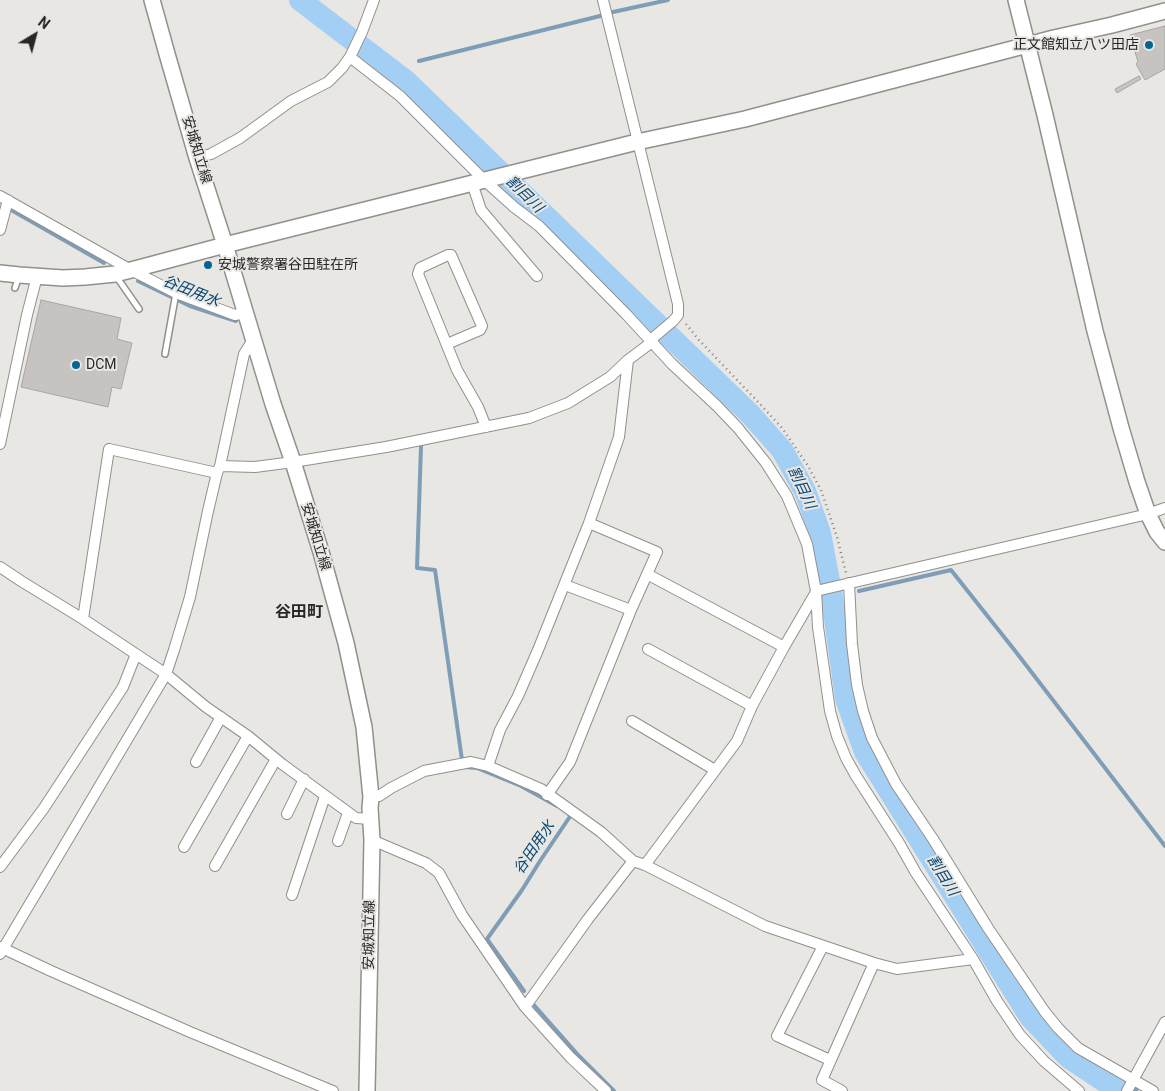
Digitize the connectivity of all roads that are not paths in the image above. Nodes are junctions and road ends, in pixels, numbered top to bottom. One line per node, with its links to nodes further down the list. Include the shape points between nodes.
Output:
1 (152, 0): 9 (street, 安城知立線)
2 (374, 0): 7 (street)
3 (603, 0): 8 (street)
4 (1016, 0): 6 (street)
5 (1165, 11): 6 (street)
6 (1027, 46): 8 (street, via 745,119); 32 (street, via 1121,428)
7 (350, 57): 9 (street, via 328,82 291,101 240,138); 10 (street, via 400,96)
8 (637, 142): 10 (street); 23 (street, via 678,304 676,318)
9 (197, 158): 13 (street, 安城知立線)
10 (478, 182): 13 (street); 18 (street, via 481,210); 23 (street, via 539,226)
11 (4, 198): 12 (street); 14 (street)
12 (0, 230)
13 (225, 245): 14 (street); 21 (street, 安城知立線)
14 (131, 270): 16 (street); 19 (street)
15 (0, 273): 17 (street, via 17,281)
16 (115, 274): 17 (street, via 63,278); 20 (lane)
17 (37, 276): 28 (street)
18 (537, 276)
19 (176, 294): 21 (street, via 235,315); 25 (lane)
20 (139, 310)
21 (245, 313): 22 (street, 安城知立線)
22 (253, 340): 29 (street, 安城知立線); 30 (street, via 244,354)
23 (653, 340): 26 (street); 39 (street, via 672,364 738,428 777,479 807,544)
24 (447, 344): 24 (street, via 418,274 420,268 448,254 482,326 480,330); 27 (street)
25 (165, 354)
26 (628, 360): 27 (street, via 610,377 568,403 528,418); 33 (street, via 619,437)
27 (486, 427): 29 (street)
28 (0, 444)
29 (293, 462): 30 (street); 57 (street, 安城知立線, via 346,643 364,727)
30 (219, 470): 41 (street, via 108,449); 45 (street, via 190,597)
31 (1165, 508): 32 (street)
32 (1148, 514): 34 (street); 37 (street)
33 (590, 522): 36 (street, via 657,552); 38 (street)
34 (1165, 542)
35 (0, 567): 41 (street)
36 (647, 574): 40 (street); 42 (street)
37 (849, 583): 39 (street); 76 (street, via 852,644 863,711 872,738 896,784 1045,1012 1078,1048)
38 (565, 585): 40 (street); 52 (street, via 500,730)
39 (816, 591): 42 (street); 71 (street, via 830,711 846,758)
40 (631, 610): 55 (street, via 570,762)
41 (83, 618): 44 (street)
42 (784, 647): 46 (street)
43 (648, 649): 46 (street)
44 (136, 654): 45 (street); 67 (street, via 124,687 44,808)
45 (166, 674): 47 (street); 70 (street)
46 (752, 706): 53 (street, via 737,741)
47 (220, 717): 49 (street); 51 (street)
48 (632, 721): 53 (street)
49 (248, 736): 50 (street); 63 (street)
50 (276, 759): 54 (street); 66 (street)
51 (196, 762)
52 (488, 766): 55 (street); 57 (street, via 471,762 424,771 379,796)
53 (715, 770): 65 (street)
54 (304, 779): 56 (street); 59 (street)
55 (548, 795): 64 (street, via 601,832)
56 (325, 796): 58 (street); 68 (street)
57 (371, 797): 60 (street, 安城知立線)
58 (348, 813): 60 (street, via 356,818); 62 (street)
59 (287, 814)
60 (371, 819): 61 (street, 安城知立線)
61 (372, 840): 73 (street, via 426,863 439,873 462,915); 78 (street, 安城知立線)
62 (338, 841)
63 (184, 847)
64 (633, 861): 65 (street); 73 (street)
65 (645, 865): 69 (street, via 765,926)
66 (215, 866)
67 (0, 867)
68 (292, 895)
69 (823, 946): 72 (street); 75 (street, via 777,1036)
70 (1, 949): 77 (street)
71 (973, 959): 72 (street, via 896,969); 81 (street, via 1020,1035)
72 (874, 963): 75 (street)
73 (525, 1007): 79 (street)
74 (1165, 1022): 76 (street)
75 (830, 1060): 80 (street, via 822,1080)
76 (1133, 1080): 82 (street); 83 (street)
77 (333, 1091)
78 (367, 1091)
79 (606, 1091)
80 (842, 1091)
81 (1079, 1091)
82 (1127, 1091)
83 (1153, 1091)

